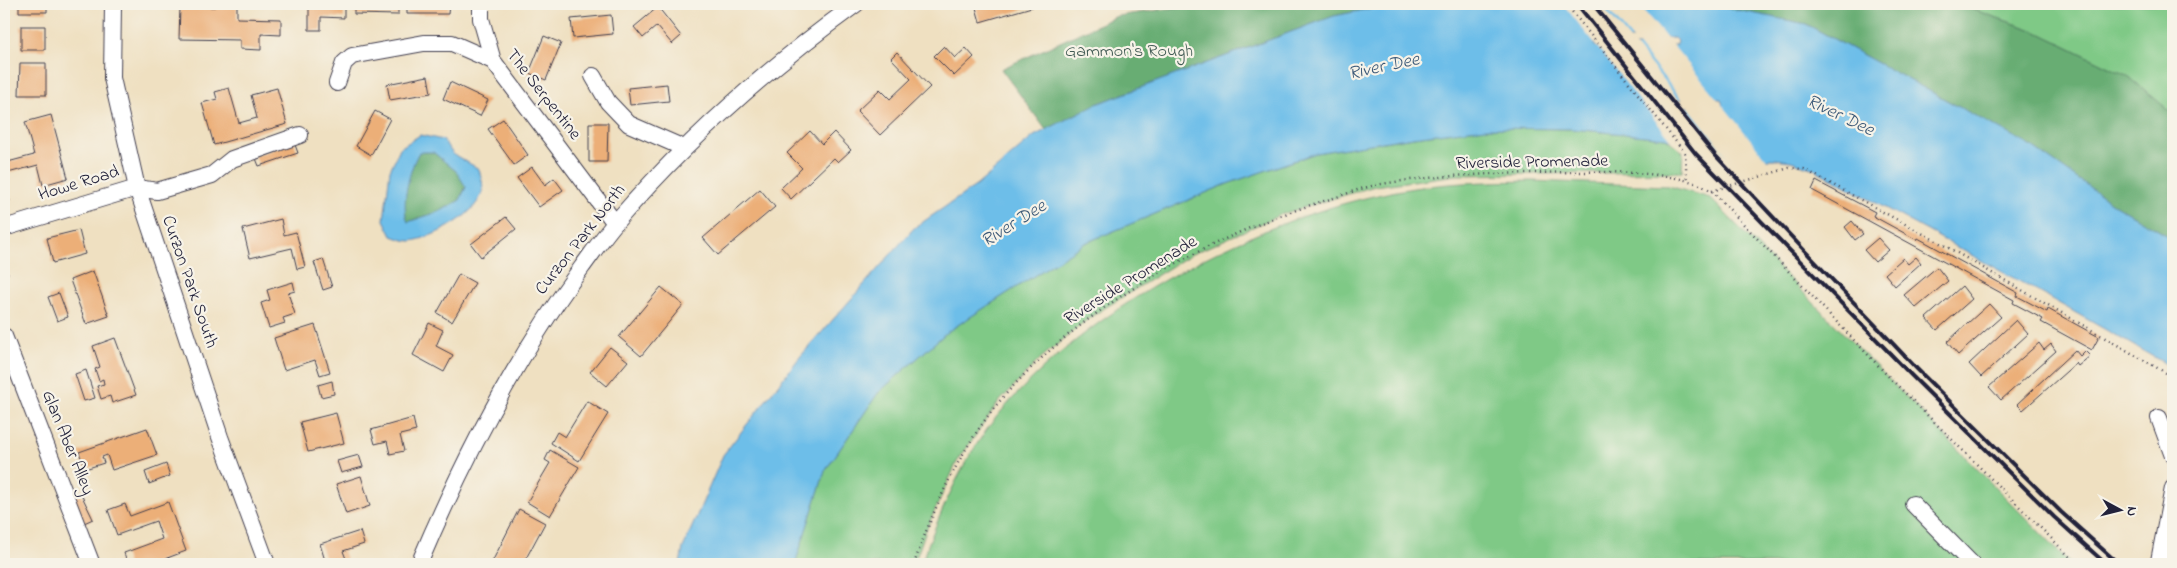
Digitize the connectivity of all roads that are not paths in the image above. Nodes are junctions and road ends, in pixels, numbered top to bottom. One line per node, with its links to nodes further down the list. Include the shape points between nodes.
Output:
1 (113, 4): 9 (street, Curzon Park South, via 112,78)
2 (480, 4): 4 (street)
3 (856, 4): 8 (street, Curzon Park North, via 797,47)
4 (493, 60): 6 (street, The Serpentine, via 452,43 424,43 352,56 344,63); 10 (street, The Serpentine)
5 (593, 76): 8 (street, via 608,102 629,124)
6 (337, 83)
7 (300, 135): 9 (street, via 232,159 212,175 157,191)
8 (684, 148): 10 (street, Curzon Park North)
9 (137, 188): 11 (street, Howe Road); 19 (street, Curzon Park South, via 220,437)
10 (615, 223): 20 (street, Curzon Park North, via 551,310 488,419 444,505)
11 (4, 228)
12 (4, 336): 18 (street, Glan Aber Alley, via 76,519)
13 (2158, 418): 14 (street)
14 (2173, 456)
15 (2173, 488): 17 (street)
16 (1913, 504): 21 (street)
17 (2159, 563)
18 (90, 564)
19 (268, 564)
20 (419, 564)
21 (1972, 564)

